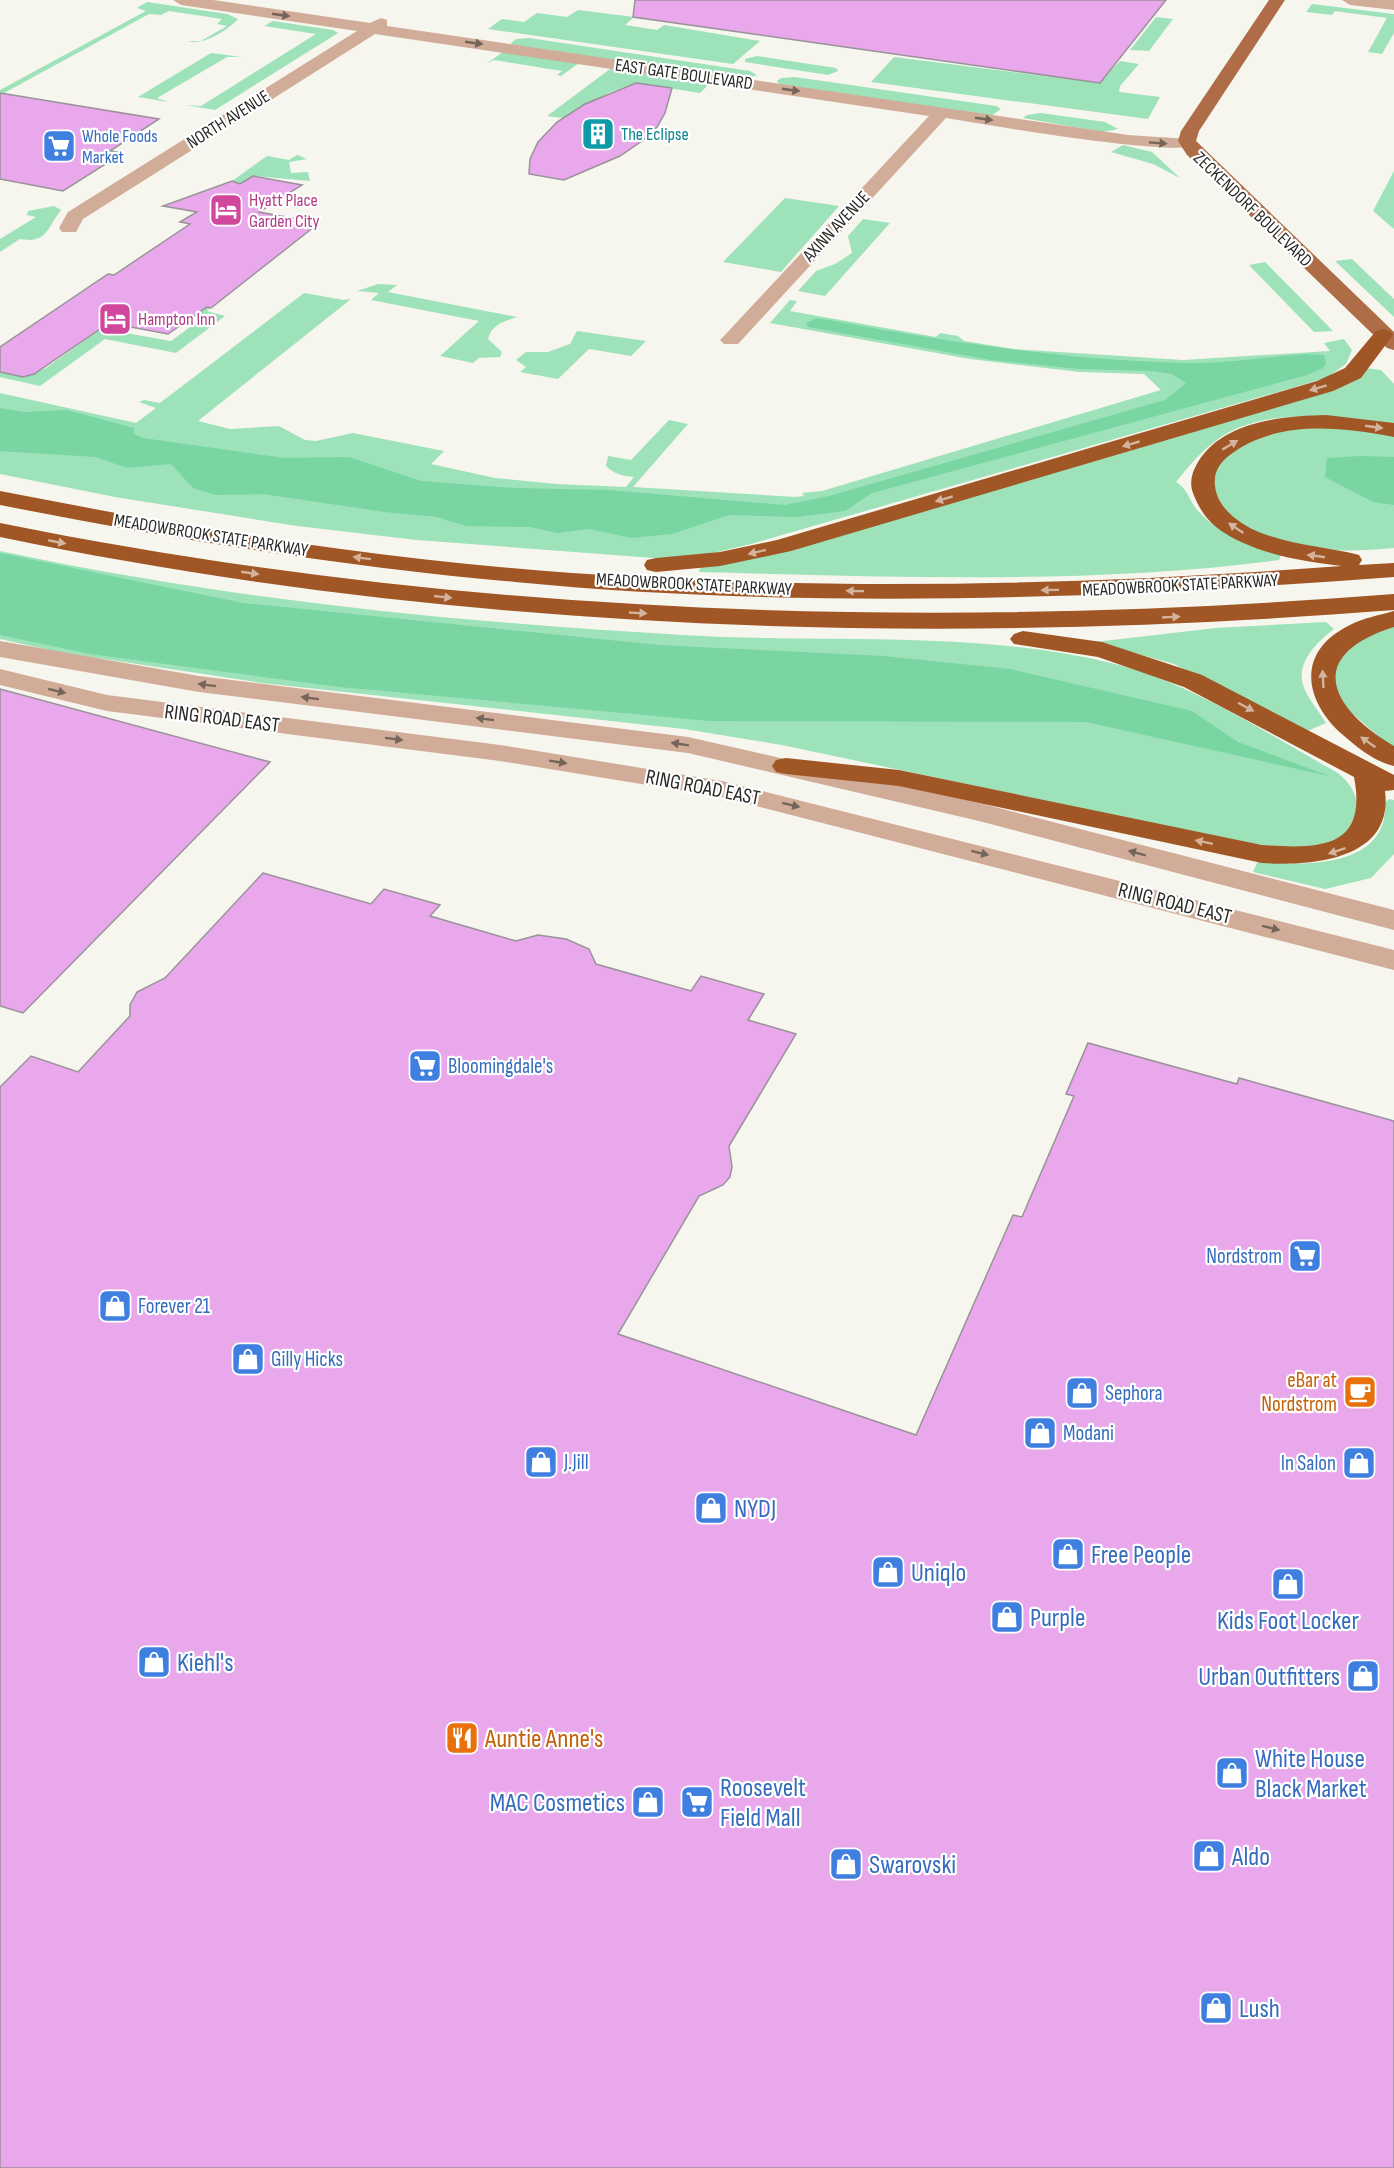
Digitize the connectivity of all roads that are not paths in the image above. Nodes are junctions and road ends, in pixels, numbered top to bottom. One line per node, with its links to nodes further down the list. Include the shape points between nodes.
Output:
1 (181, 0): 7 (street, EAST GATE BOULEVARD, one-way to 7)
2 (285, 0): 6 (street, EAST GATE BOULEVARD)
3 (1277, 0): 15 (main road, ZECKENDORF BOULEVARD)
4 (1350, 0): 5 (street)
5 (1394, 5)
6 (393, 15): 7 (street, NORTH AVENUE); 8 (street, EAST GATE BOULEVARD)
7 (372, 28): 10 (street, EAST GATE BOULEVARD, one-way to 10); 16 (street, NORTH AVENUE, via 75,216)
8 (775, 71): 9 (street, EAST GATE BOULEVARD); 10 (street)
9 (818, 77)
10 (758, 85): 12 (street, EAST GATE BOULEVARD, one-way to 12)
11 (1021, 106): 13 (street)
12 (942, 112): 13 (street, EAST GATE BOULEVARD, one-way to 13); 17 (street, AXINN AVENUE)
13 (1008, 122): 15 (street, EAST GATE BOULEVARD, one-way to 15, via 1139,141)
14 (1136, 123): 15 (street)
15 (1189, 138): 18 (main road, ZECKENDORF BOULEVARD)
16 (69, 228)
17 (731, 340)
18 (1389, 340): 19 (main road, via 1389,360); 24 (highway, one-way to 24, via 1336,383 761,552 656,565 569,561)
19 (1394, 365)
20 (1394, 430): 23 (highway, one-way to 20, via 1311,556 1268,544 1240,532 1219,516 1207,500 1203,485 1206,468 1217,453 1236,440 1263,431 1327,423)
21 (0, 498): 24 (highway, MEADOWBROOK STATE PARKWAY, one-way to 21, via 195,535)
22 (0, 530): 28 (highway, MEADOWBROOK STATE PARKWAY, one-way to 28, via 181,563 437,597 609,611)
23 (1394, 562)
24 (420, 564): 25 (highway, MEADOWBROOK STATE PARKWAY, one-way to 24, via 1142,588 915,592 617,581)
25 (1394, 570)
26 (1394, 602): 28 (highway, MEADOWBROOK STATE PARKWAY, one-way to 26, via 1082,621)
27 (1394, 619): 33 (highway, one-way to 27, via 1347,726 1329,703 1322,680 1326,658 1340,640 1364,627)
28 (860, 622): 35 (highway, one-way to 35, via 1037,640 1124,656 1216,692)
29 (0, 649): 30 (street, RING ROAD EAST)
30 (34, 656): 31 (street); 34 (street, RING ROAD EAST, one-way to 30, via 655,740 200,684)
31 (0, 671)
32 (0, 677): 38 (street, RING ROAD EAST, one-way to 38, via 107,703 500,753 722,789)
33 (1394, 758)
34 (786, 766): 35 (highway, one-way to 34, via 1376,795 1378,814 1370,831 1341,850 1295,858 898,778); 37 (street, RING ROAD EAST, one-way to 34)
35 (1367, 774): 36 (highway)
36 (1394, 787)
37 (1394, 920)
38 (1394, 960)

